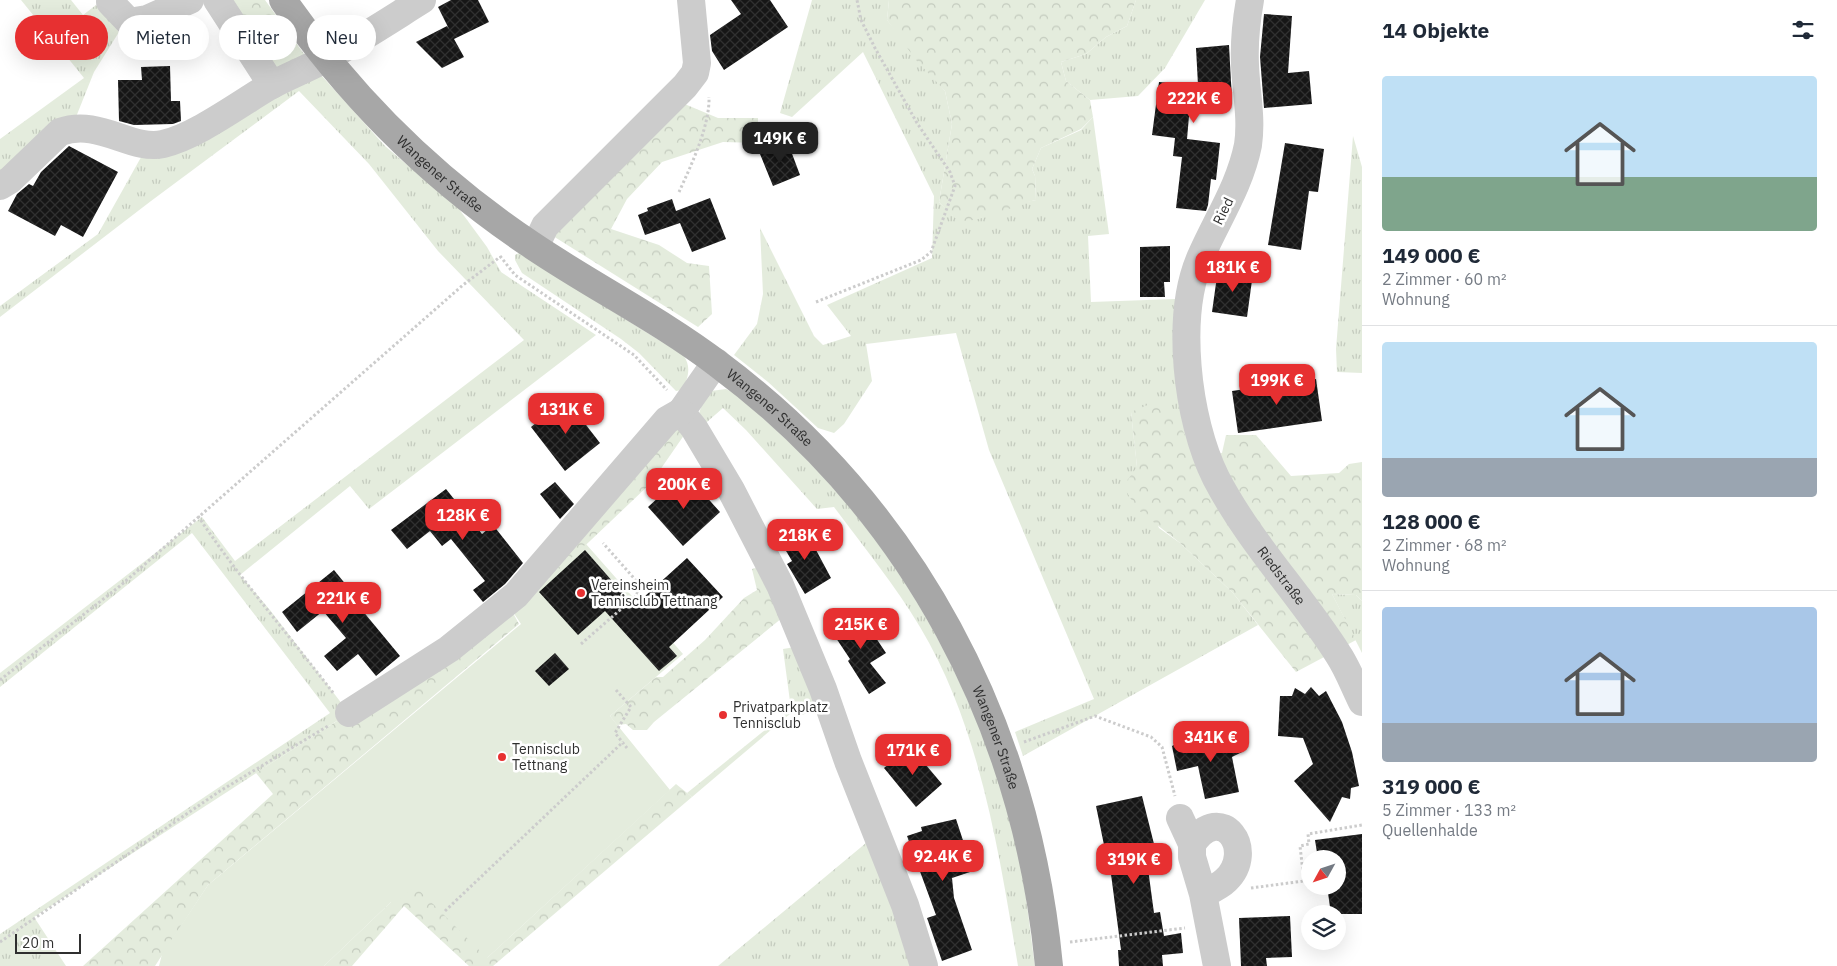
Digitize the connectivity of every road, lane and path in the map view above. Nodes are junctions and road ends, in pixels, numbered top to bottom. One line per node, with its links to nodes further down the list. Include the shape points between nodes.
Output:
1 (190, 0): 8 (street, via 147,19 129,22)
2 (218, 0): 14 (street)
3 (283, 0): 10 (main road, Wangener Straße)
4 (422, 0): 9 (street)
5 (691, 0): 13 (street, via 698,63)
6 (857, 0): 20 (path, via 861,20 875,48 917,123 950,172 955,186 931,252 921,260)
7 (1250, 0): 23 (street, Ried, via 1244,41 1250,126 1248,145 1235,189 1201,255 1187,303 1192,395)
8 (110, 2)
9 (376, 28)
10 (307, 34)
11 (323, 60): 14 (street)
12 (326, 60): 17 (main road, Wangener Straße, via 399,141)
13 (695, 72): 16 (path, via 707,90 708,112); 18 (street, via 685,86 545,226)
14 (272, 85): 15 (street, via 182,138 161,144 78,128 60,132)
15 (0, 186)
16 (679, 192)
17 (503, 226): 18 (main road, Wangener Straße); 19 (path, via 497,247)
18 (535, 247): 21 (main road, Wangener Straße)
19 (500, 257): 22 (path, via 515,275 634,354 662,384); 24 (path, via 463,285)
20 (816, 302)
21 (716, 362): 22 (street); 42 (main road, Wangener Straße, via 796,430 846,483 896,545 938,610 981,694 1016,789 1037,876)
22 (681, 412): 30 (street, via 666,420 516,595 449,649); 43 (street, via 731,490 780,585 906,905)
23 (1204, 449): 29 (street, Riedstraße, via 1234,509 1339,656)
24 (198, 516): 27 (path, via 120,586); 30 (path, via 228,562 270,610)
25 (603, 543): 26 (path, via 640,585 636,596)
26 (581, 644)
27 (0, 680)
28 (616, 690): 32 (path, via 631,707 615,733)
29 (1362, 702)
30 (349, 713): 41 (path, via 220,791)
31 (1046, 733): 34 (path, via 1095,716 1151,737 1162,747)
32 (623, 742): 33 (path); 39 (path)
33 (627, 748)
34 (1180, 818): 36 (street)
35 (1362, 825): 37 (path, via 1308,834 1309,844 1300,846 1304,881)
36 (1192, 844): 38 (street); 38 (street, via 1202,831 1216,826 1232,833 1237,847 1237,864 1230,875)
37 (1246, 889)
38 (1203, 894): 40 (street)
39 (445, 911)
40 (1208, 925): 42 (path); 44 (street)
41 (0, 942)
42 (1048, 956)
43 (924, 966)
44 (1217, 966)

